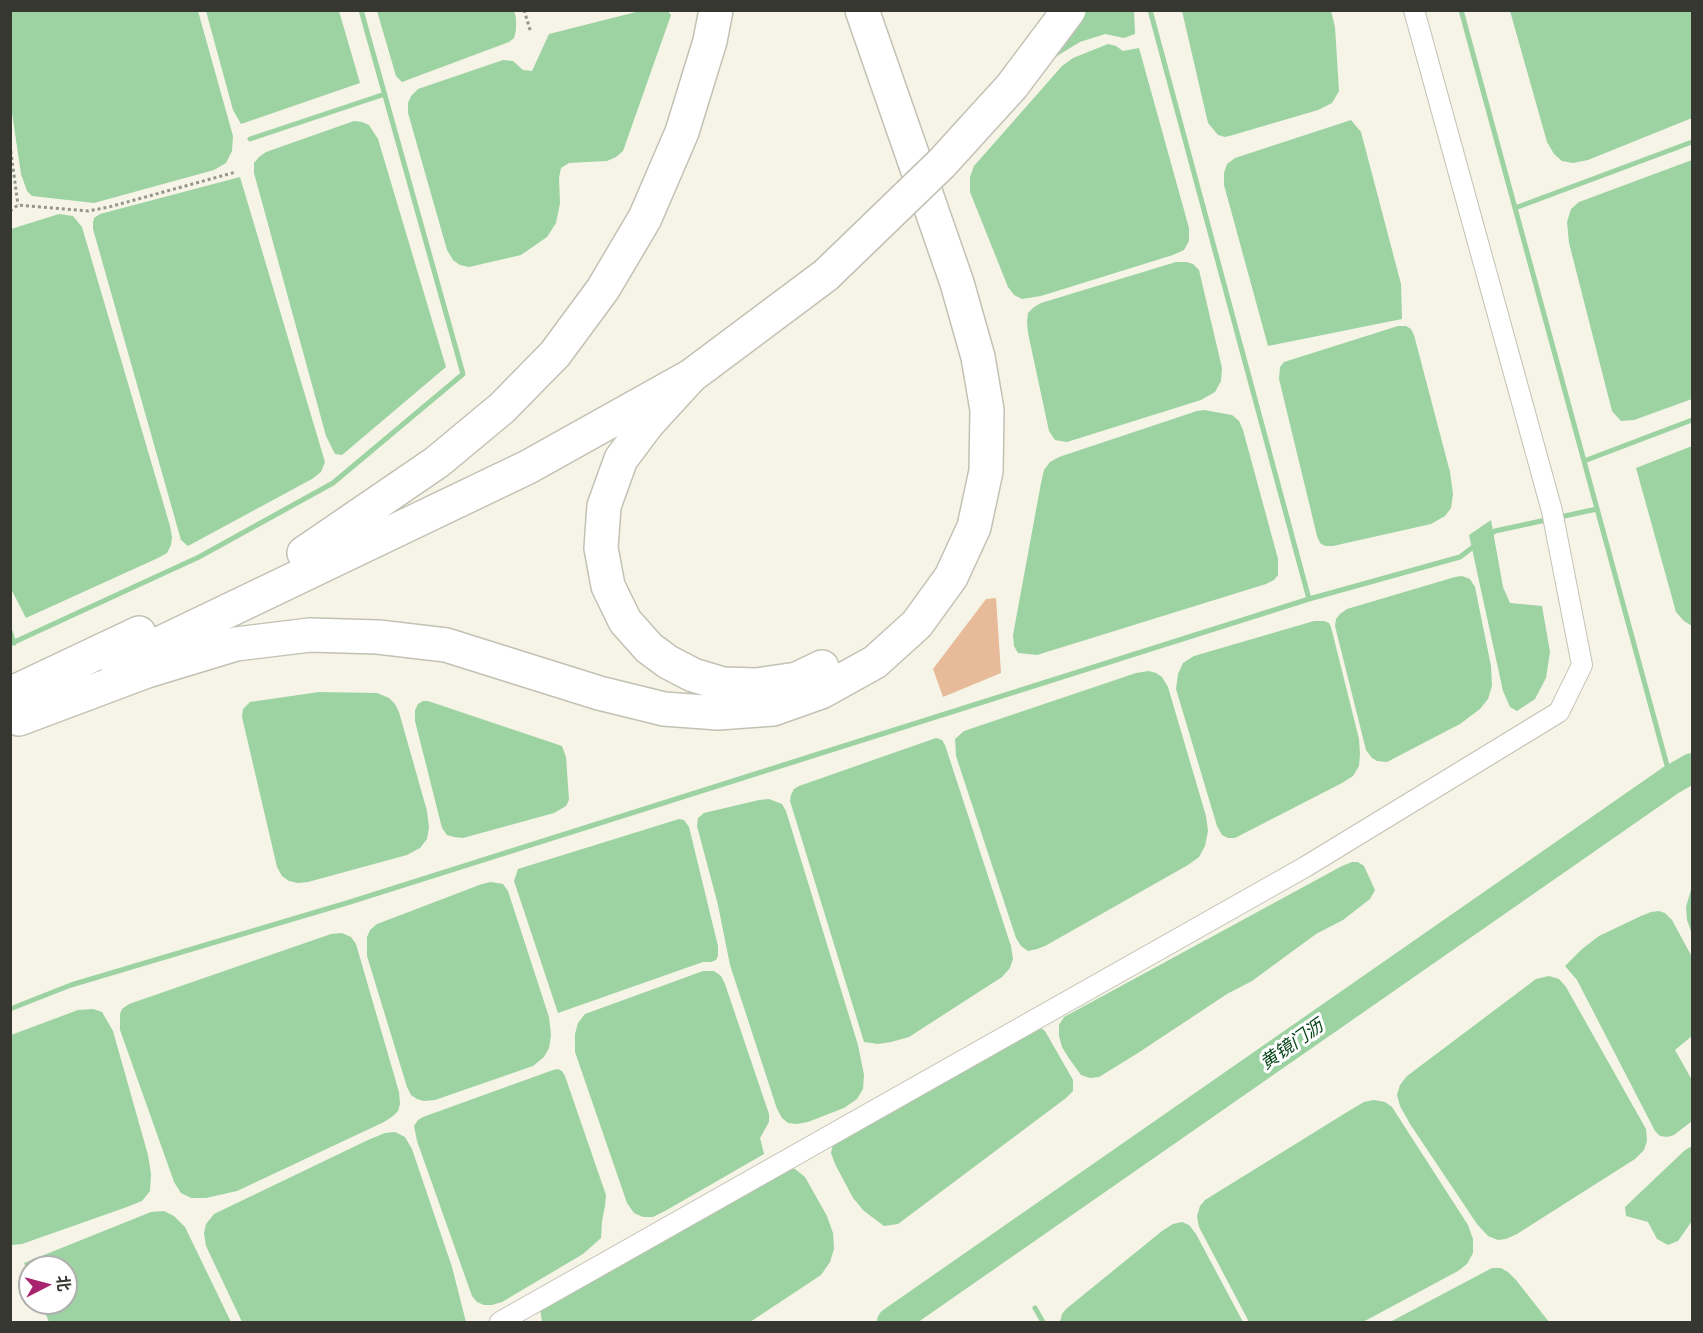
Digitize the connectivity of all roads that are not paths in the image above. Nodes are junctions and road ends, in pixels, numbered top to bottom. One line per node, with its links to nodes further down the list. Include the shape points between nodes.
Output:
1 (716, 10): 9 (highway, via 682,132 645,218 603,289 555,354 502,408 437,462)
2 (842, 10): 7 (highway, via 933,274 957,356 967,417 966,468 954,516 935,561 909,602 871,638 797,679 756,686 723,684 693,675 649,648 625,621 608,586 601,548 604,506 621,459)
3 (862, 10): 10 (highway, via 957,283 978,357 987,410 986,471 974,527 951,577 917,624 875,662 821,692 773,709 718,713 664,710 446,645 378,636 310,635 236,644)
4 (1049, 10): 8 (highway, via 958,122 828,256 735,330)
5 (1070, 10): 7 (highway, bridge, via 1011,86 942,163 826,275)
6 (1414, 10): 11 (street, via 1552,511 1582,665 1559,712 1305,867)
7 (691, 376): 8 (highway)
8 (524, 462): 9 (highway); 10 (highway)
9 (304, 553): 10 (highway)
10 (13, 712)
11 (500, 1323)

